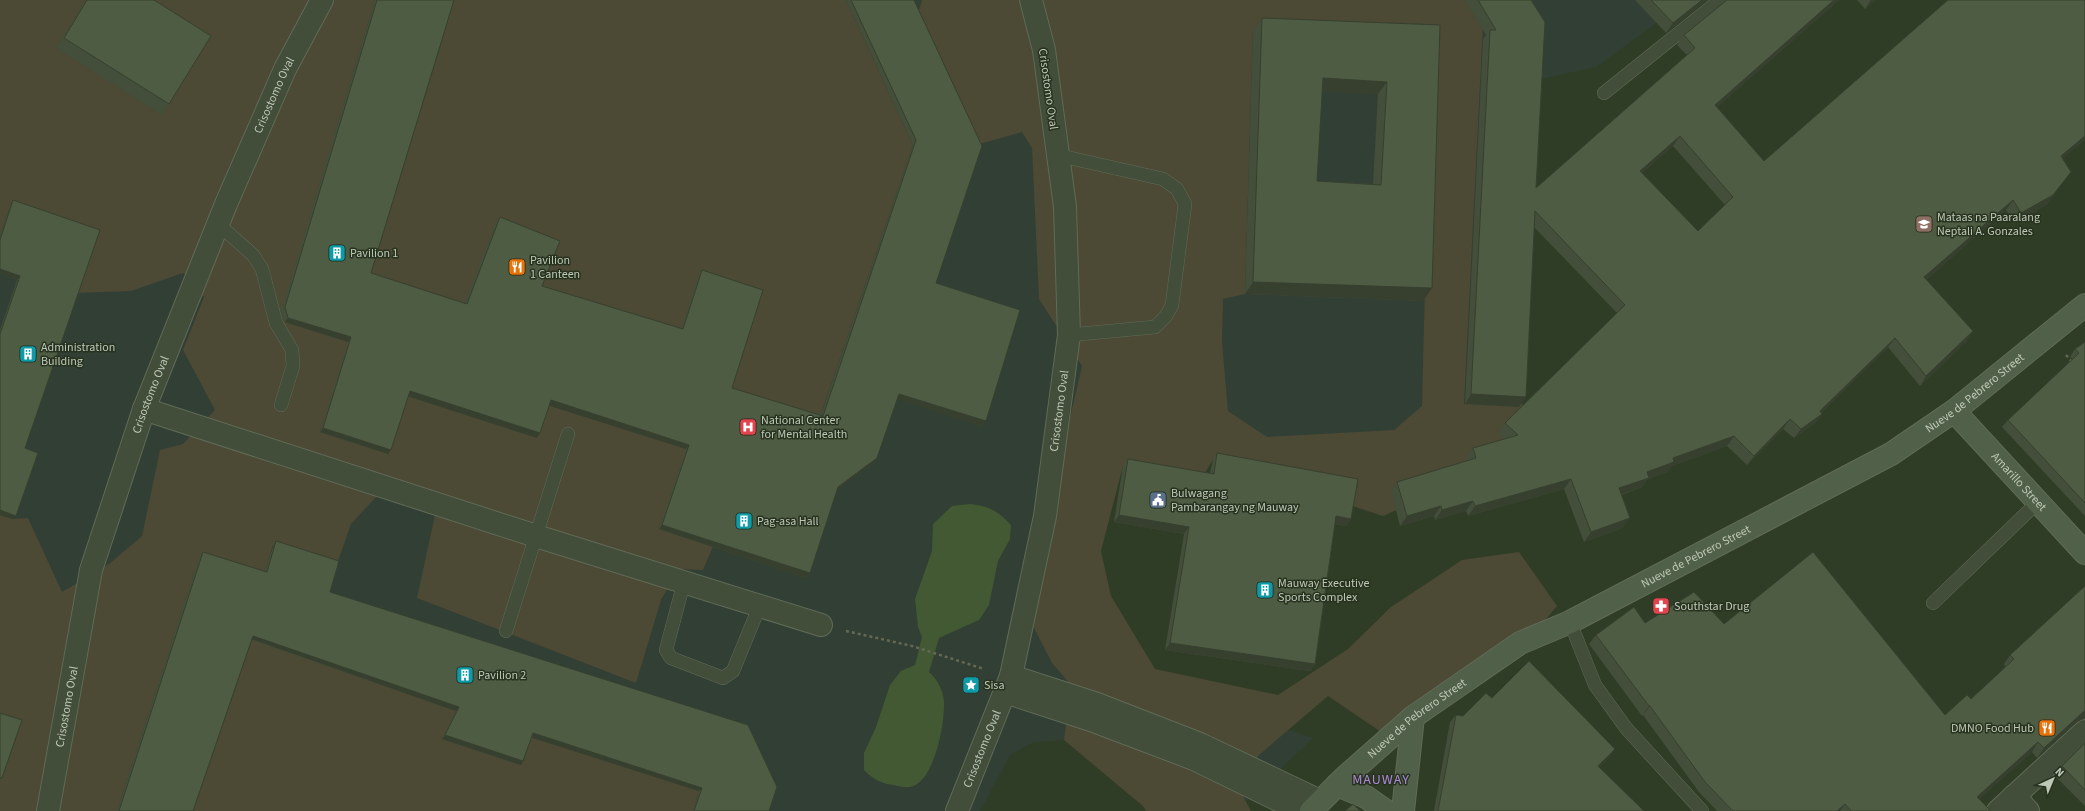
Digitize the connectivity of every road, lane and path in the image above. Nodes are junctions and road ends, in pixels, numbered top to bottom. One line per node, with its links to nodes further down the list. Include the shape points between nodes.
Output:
1 (322, 0): 6 (street, Crisostomo Oval, via 285,69)
2 (1032, 0): 5 (street, Crisostomo Oval, via 1044,50)
3 (1720, 0): 4 (lane)
4 (1604, 93)
5 (1058, 155): 8 (street, Crisostomo Oval, via 1065,207); 8 (lane, via 1163,179 1177,189 1185,204 1172,305 1166,316 1155,327)
6 (218, 224): 11 (lane, via 253,255 262,269 274,318 292,350 293,366); 12 (street, Crisostomo Oval)
7 (2085, 305): 13 (main road, Nueve de Pebrero Street)
8 (1069, 335): 24 (street, Crisostomo Oval, via 1046,516)
9 (2063, 352): 10 (path)
10 (2076, 367)
11 (281, 405)
12 (144, 409): 16 (street); 30 (street, Crisostomo Oval, via 91,570)
13 (1954, 411): 15 (main road, Amarillo Street); 21 (main road, Nueve de Pebrero Street, via 1891,454)
14 (568, 434): 16 (lane)
15 (2038, 502): 17 (main road, Amarillo Street); 19 (lane)
16 (536, 536): 18 (street); 23 (lane)
17 (2085, 553)
18 (684, 582): 20 (street); 20 (lane, via 666,650 671,658 723,678 733,671)
19 (1933, 603)
20 (760, 605): 22 (street)
21 (1570, 622): 25 (main road, Nueve de Pebrero Street, via 1520,643); 35 (lane, via 1595,685 1626,728)
22 (821, 625): 24 (path, via 912,646)
23 (506, 631)
24 (1008, 684): 29 (street, via 1097,704 1200,744); 31 (street, Crisostomo Oval); 32 (street, via 1091,720 1194,759)
25 (1413, 717): 27 (main road, Nueve de Pebrero Street); 34 (main road)
26 (2085, 731): 28 (street)
27 (1337, 785): 29 (main road, Nueve de Pebrero Street); 33 (main road, via 1366,797)
28 (2021, 803): 36 (street)
29 (1315, 806)
30 (48, 811)
31 (957, 811)
32 (1301, 811)
33 (1386, 811)
34 (1404, 811)
35 (1702, 811)
36 (1998, 811)

